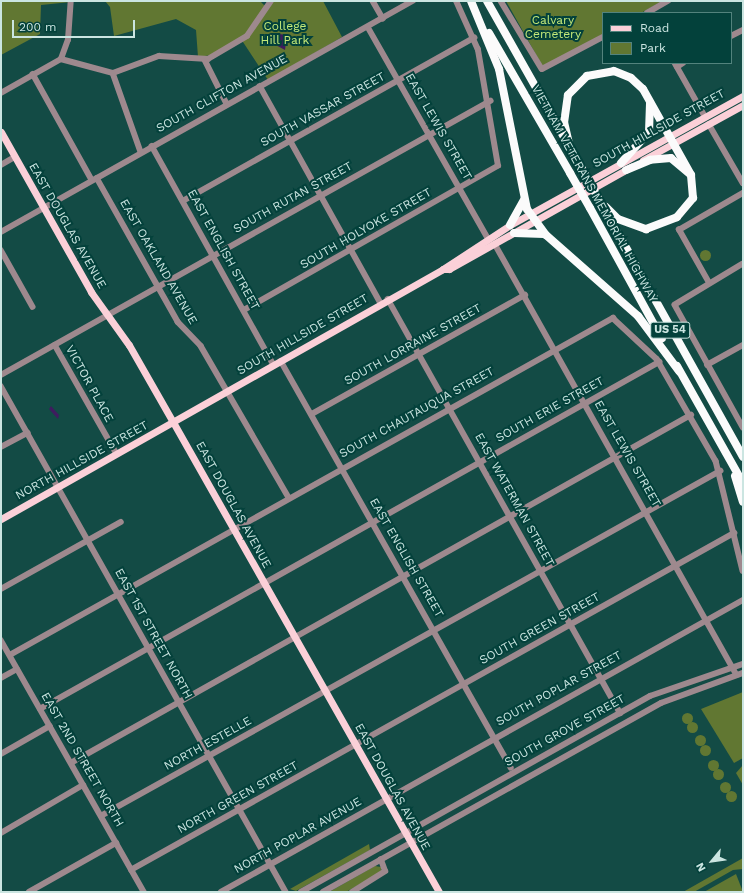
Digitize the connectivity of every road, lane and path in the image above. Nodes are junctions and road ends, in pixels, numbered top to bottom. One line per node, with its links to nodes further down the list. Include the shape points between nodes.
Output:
1 (72, 1): 17 (street, via 68,40)
2 (271, 1): 18 (street, via 247,36)
3 (373, 1): 11 (street)
4 (413, 1): 11 (street, SOUTH CLIFTON AVENUE)
5 (456, 1): 15 (street)
6 (471, 1): 49 (highway, via 499,69); 81 (highway, VIETNAM VETERANS MEMORIAL HIGHWAY / US 54, bridge, via 590,208)
7 (487, 1): 37 (highway, VIETNAM VETERANS MEMORIAL HIGHWAY / US 54)
8 (501, 1): 16 (street, via 542,69)
9 (668, 1): 10 (street)
10 (649, 12)
11 (383, 18): 12 (street, SOUTH CLIFTON AVENUE)
12 (368, 27): 22 (street, EAST LEWIS STREET); 23 (street, SOUTH CLIFTON AVENUE)
13 (743, 30): 14 (street)
14 (732, 36)
15 (474, 38): 22 (street, SOUTH VASSAR STREET); 27 (street)
16 (602, 38)
17 (61, 59): 20 (street); 21 (street)
18 (205, 60): 20 (street, via 159,56); 28 (street)
19 (676, 65): 30 (street)
20 (113, 73): 38 (street)
21 (33, 74): 24 (street); 44 (street, EAST OAKLAND AVENUE)
22 (399, 80): 33 (street, EAST LEWIS STREET); 35 (street, SOUTH VASSAR STREET)
23 (260, 86): 28 (street, SOUTH CLIFTON AVENUE); 35 (street, EAST WATERMAN STREET)
24 (1, 93)
25 (647, 95): 34 (highway); 37 (highway, via 631,78 614,71 599,72 582,79 570,91 564,108); 40 (highway, via 652,112 649,132)
26 (743, 96): 30 (main road, SOUTH HILLSIDE STREET)
27 (490, 101): 33 (street, SOUTH RUTAN STREET); 46 (street, SOUTH HOLYOKE STREET, via 498,166)
28 (227, 104): 36 (street, SOUTH CLIFTON AVENUE)
29 (743, 105): 31 (main road, SOUTH HILLSIDE STREET)
30 (705, 116): 34 (main road, SOUTH HILLSIDE STREET)
31 (709, 124): 34 (main road, SOUTH HILLSIDE STREET); 45 (street)
32 (1, 132): 39 (main road, EAST DOUGLAS AVENUE)
33 (430, 135): 46 (street, EAST LEWIS STREET); 48 (street, SOUTH RUTAN STREET)
34 (673, 138): 40 (main road, SOUTH HILLSIDE STREET); 42 (main road, SOUTH HILLSIDE STREET); 43 (highway)
35 (291, 141): 48 (street, EAST WATERMAN STREET); 50 (street, SOUTH VASSAR STREET)
36 (152, 146): 38 (street, SOUTH CLIFTON AVENUE); 50 (street, EAST ENGLISH STREET)
37 (570, 148): 51 (highway, VIETNAM VETERANS MEMORIAL HIGHWAY / US 54, bridge)
38 (141, 152): 44 (street, SOUTH CLIFTON AVENUE)
39 (15, 157): 41 (street); 52 (main road, EAST DOUGLAS AVENUE)
40 (621, 163): 53 (main road, SOUTH HILLSIDE STREET)
41 (1, 165)
42 (626, 170): 43 (highway, via 663,157 679,162); 54 (main road, SOUTH HILLSIDE STREET)
43 (691, 175): 51 (highway, via 693,198 677,217 661,225 646,229 632,226 618,219)
44 (95, 179): 52 (street, SOUTH CLIFTON AVENUE); 67 (street, EAST OAKLAND AVENUE)
45 (743, 183)
46 (460, 188): 59 (street, EAST LEWIS STREET); 62 (street, SOUTH HOLYOKE STREET)
47 (743, 193): 66 (street, via 680,228)
48 (321, 195): 62 (street, EAST WATERMAN STREET); 63 (street, SOUTH RUTAN STREET)
49 (524, 198): 53 (highway); 55 (highway, via 520,211)
50 (183, 201): 63 (street, EAST ENGLISH STREET)
51 (600, 201): 91 (highway, VIETNAM VETERANS MEMORIAL HIGHWAY / US 54)
52 (44, 208): 56 (street, SOUTH CLIFTON AVENUE); 72 (main road, EAST DOUGLAS AVENUE)
53 (531, 214): 54 (highway); 55 (main road, SOUTH HILLSIDE STREET)
54 (536, 221): 57 (main road, SOUTH HILLSIDE STREET); 58 (highway)
55 (510, 225): 59 (main road, SOUTH HILLSIDE STREET)
56 (1, 232)
57 (514, 233): 58 (highway, via 531,231); 60 (main road, SOUTH HILLSIDE STREET)
58 (546, 235): 81 (highway, via 638,316)
59 (488, 238): 65 (main road, SOUTH HILLSIDE STREET)
60 (496, 244): 65 (main road, SOUTH HILLSIDE STREET, via 449,269); 68 (street, EAST LEWIS STREET)
61 (1, 250): 70 (street)
62 (352, 250): 69 (street, EAST WATERMAN STREET); 71 (street, SOUTH HOLYOKE STREET)
63 (213, 255): 67 (street, SOUTH RUTAN STREET); 71 (street, EAST ENGLISH STREET)
64 (743, 264): 66 (street)
65 (444, 269): 69 (main road, SOUTH HILLSIDE STREET)
66 (709, 283): 80 (street, via 675,305)
67 (159, 286): 72 (street, SOUTH RUTAN STREET); 84 (street, EAST OAKLAND AVENUE, via 184,331 201,346)
68 (525, 295): 75 (street, EAST LEWIS STREET); 76 (street, SOUTH LORRAINE STREET)
69 (385, 301): 76 (street, EAST WATERMAN STREET); 77 (main road, SOUTH HILLSIDE STREET)
70 (33, 307)
71 (244, 310): 79 (street, EAST ENGLISH STREET)
72 (108, 315): 73 (street, SOUTH RUTAN STREET); 89 (main road, EAST DOUGLAS AVENUE)
73 (55, 345): 82 (street, SOUTH RUTAN STREET); 96 (street, VICTOR PLACE)
74 (743, 345): 80 (street)
75 (555, 350): 78 (street, SOUTH CHAUTAUQUA STREET, via 613,318); 85 (street, EAST LEWIS STREET); 86 (street, SOUTH CHAUTAUQUA STREET)
76 (419, 354): 86 (street, EAST WATERMAN STREET); 87 (street, SOUTH LORRAINE STREET)
77 (281, 360): 79 (main road, SOUTH HILLSIDE STREET); 87 (street, EAST ENGLISH STREET)
78 (659, 362): 85 (street, SOUTH ERIE STREET); 88 (street)
79 (274, 365): 84 (main road, SOUTH HILLSIDE STREET)
80 (707, 365): 90 (street)
81 (679, 371): 93 (highway, VIETNAM VETERANS MEMORIAL HIGHWAY / US 54)
82 (1, 375)
83 (1, 386): 92 (street, EAST 1ST STREET NORTH)
84 (228, 391): 89 (main road, SOUTH HILLSIDE STREET); 104 (street, EAST OAKLAND AVENUE)
85 (586, 403): 97 (street, EAST LEWIS STREET); 99 (street, SOUTH ERIE STREET)
86 (449, 408): 99 (street, EAST WATERMAN STREET); 100 (street, SOUTH CHAUTAUQUA STREET)
87 (312, 414): 100 (street, EAST ENGLISH STREET)
88 (691, 416): 97 (street); 101 (street)
89 (173, 422): 96 (main road, NORTH HILLSIDE STREET); 111 (main road, EAST DOUGLAS AVENUE)
90 (742, 423)
91 (725, 426): 95 (highway); 98 (highway, VIETNAM VETERANS MEMORIAL HIGHWAY / US 54)
92 (27, 432): 94 (street); 103 (street, EAST 1ST STREET NORTH)
93 (722, 446): 102 (highway, VIETNAM VETERANS MEMORIAL HIGHWAY / US 54); 105 (highway)
94 (1, 447)
95 (743, 449)
96 (117, 454): 103 (main road, NORTH HILLSIDE STREET)
97 (616, 457): 106 (street, EAST LEWIS STREET); 107 (street)
98 (743, 457)
99 (480, 462): 107 (street, EAST WATERMAN STREET); 110 (street, SOUTH ERIE STREET)
100 (342, 468): 104 (street, SOUTH CHAUTAUQUA STREET); 110 (street, EAST ENGLISH STREET)
101 (720, 470): 106 (street, NORTH ESTELLE); 112 (street)
102 (743, 483)
103 (58, 487): 108 (main road, NORTH HILLSIDE STREET); 113 (street, EAST 1ST STREET NORTH)
104 (289, 498): 111 (street, SOUTH CHAUTAUQUA STREET)
105 (743, 502)
106 (647, 510): 114 (street, EAST LEWIS STREET); 115 (street, NORTH ESTELLE)
107 (511, 517): 115 (street, EAST WATERMAN STREET); 117 (street)
108 (1, 519)
109 (121, 522): 113 (street)
110 (373, 522): 117 (street, EAST ENGLISH STREET); 118 (street, SOUTH ERIE STREET)
111 (234, 529): 118 (main road, EAST DOUGLAS AVENUE); 120 (street, SOUTH CHAUTAUQUA STREET)
112 (734, 533): 114 (street, SOUTH GREEN STREET); 116 (street)
113 (88, 540): 119 (street); 120 (street, EAST 1ST STREET NORTH)
114 (677, 564): 122 (street, EAST LEWIS STREET); 123 (street, SOUTH GREEN STREET)
115 (541, 570): 123 (street, EAST WATERMAN STREET); 124 (street, NORTH ESTELLE)
116 (743, 572)
117 (404, 577): 124 (street, EAST ENGLISH STREET); 125 (street)
118 (264, 584): 125 (main road, EAST DOUGLAS AVENUE); 127 (street, SOUTH ERIE STREET)
119 (1, 589)
120 (118, 594): 127 (street, EAST 1ST STREET NORTH); 128 (street, SOUTH CHAUTAUQUA STREET)
121 (743, 600): 122 (street, SOUTH POPLAR STREET)
122 (708, 619): 130 (street, EAST LEWIS STREET); 134 (street, SOUTH POPLAR STREET)
123 (572, 624): 134 (street, EAST WATERMAN STREET); 135 (street, SOUTH GREEN STREET)
124 (434, 630): 135 (street, EAST ENGLISH STREET); 136 (street, NORTH ESTELLE)
125 (295, 638): 136 (main road, EAST DOUGLAS AVENUE); 137 (street)
126 (1, 640): 128 (street, EAST 2ND STREET NORTH)
127 (148, 648): 137 (street, EAST 1ST STREET NORTH); 138 (street, SOUTH ERIE STREET)
128 (10, 655): 131 (street, EAST 2ND STREET NORTH)
129 (743, 664): 130 (street, SOUTH GROVE STREET)
130 (734, 668): 132 (street, EAST LEWIS STREET); 139 (street, SOUTH GROVE STREET, via 662,691)
131 (18, 669): 133 (street); 138 (street, EAST 2ND STREET NORTH)
132 (740, 674): 154 (street, SOUTH GROVE STREET, via 661,703)
133 (1, 678)
134 (602, 678): 139 (street, EAST WATERMAN STREET); 141 (street, SOUTH POPLAR STREET)
135 (465, 684): 141 (street, EAST ENGLISH STREET); 142 (street, SOUTH GREEN STREET)
136 (325, 691): 142 (main road, EAST DOUGLAS AVENUE); 144 (street, NORTH ESTELLE)
137 (179, 702): 144 (street, EAST 1ST STREET NORTH); 145 (street)
138 (40, 709): 140 (street, EAST 2ND STREET NORTH)
139 (620, 713): 152 (street, SOUTH GROVE STREET)
140 (50, 726): 143 (street); 145 (street, EAST 2ND STREET NORTH)
141 (495, 737): 146 (street, EAST ENGLISH STREET); 148 (street, SOUTH POPLAR STREET)
142 (356, 745): 148 (main road, EAST DOUGLAS AVENUE); 149 (street, NORTH GREEN STREET)
143 (1, 754)
144 (209, 756): 149 (street, EAST 1ST STREET NORTH); 150 (street, NORTH ESTELLE)
145 (71, 763): 147 (street, EAST 2ND STREET NORTH)
146 (511, 767)
147 (84, 786): 150 (street, EAST 2ND STREET NORTH); 151 (street)
148 (386, 799): 152 (main road, EAST DOUGLAS AVENUE); 156 (street, NORTH POPLAR AVENUE)
149 (240, 810): 156 (street, EAST 1ST STREET NORTH); 157 (street, NORTH GREEN STREET)
150 (101, 816): 153 (street, EAST 2ND STREET NORTH)
151 (1, 833)
152 (406, 834): 154 (main road, EAST DOUGLAS AVENUE); 162 (street, SOUTH GROVE STREET)
153 (116, 843): 157 (street, EAST 2ND STREET NORTH); 158 (street)
154 (411, 843): 155 (street, SOUTH GROVE STREET); 165 (main road, EAST DOUGLAS AVENUE)
155 (381, 860): 163 (street, SOUTH GROVE STREET); 164 (street, via 385,871)
156 (270, 864): 160 (street, NORTH POPLAR AVENUE); 161 (street, EAST 1ST STREET NORTH)
157 (131, 870): 159 (street, EAST 2ND STREET NORTH)
158 (29, 892)
159 (144, 892)
160 (221, 892)
161 (286, 892)
162 (301, 892)
163 (323, 892)
164 (352, 892)
165 (439, 892)

